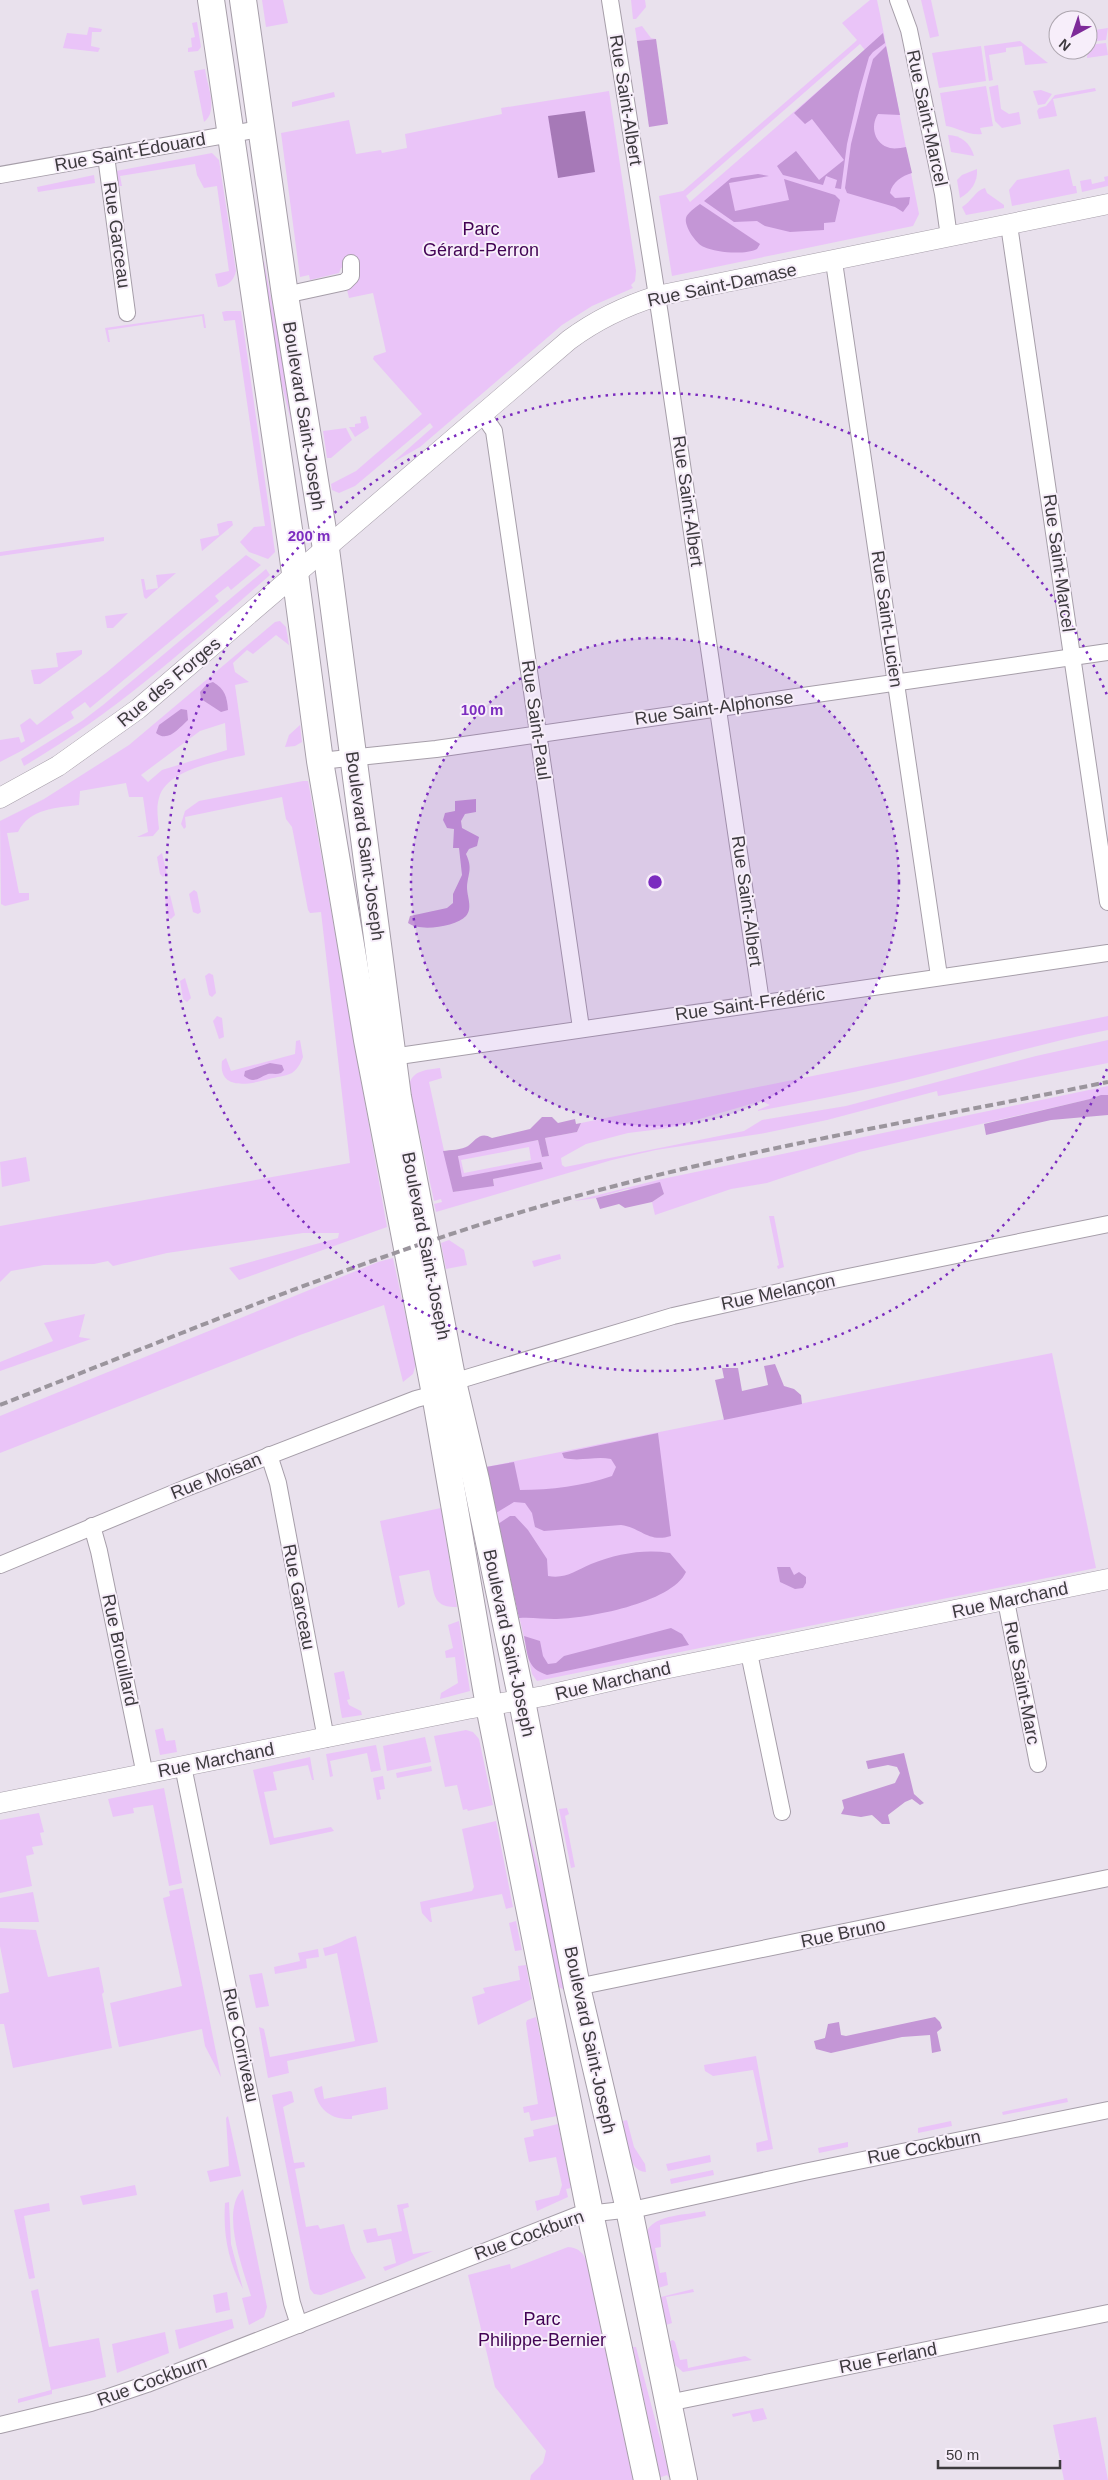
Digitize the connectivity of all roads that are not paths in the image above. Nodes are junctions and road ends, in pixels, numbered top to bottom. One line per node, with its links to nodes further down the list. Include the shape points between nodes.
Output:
1 (211, 0): 6 (main road, Boulevard Saint-Joseph)
2 (243, 0): 5 (main road, Boulevard Saint-Joseph)
3 (610, 0): 15 (street, Rue Saint-Albert)
4 (898, 0): 11 (street, Rue Saint-Marcel, via 909,30)
5 (260, 129): 6 (street, Rue Saint-Édouard); 14 (main road, Boulevard Saint-Joseph)
6 (230, 134): 7 (street, Rue Saint-Édouard); 19 (main road, Boulevard Saint-Joseph)
7 (106, 156): 8 (street, Rue Saint-Édouard); 16 (street, Rue Garceau)
8 (0, 176)
9 (1108, 204): 10 (street, Rue Saint-Damase)
10 (1009, 225): 11 (street, Rue Saint-Damase); 21 (street, Rue Saint-Marcel)
11 (949, 237): 12 (street, Rue Saint-Damase)
12 (834, 262): 15 (street, Rue Saint-Damase); 22 (street, Rue Saint-Lucien)
13 (351, 263): 14 (street, via 351,276 344,282)
14 (285, 295): 18 (main road, Boulevard Saint-Joseph)
15 (657, 296): 17 (street, Rue Saint-Damase, via 635,303 586,328); 23 (street, Rue Saint-Albert)
16 (127, 313)
17 (483, 415): 18 (street, Rue Saint-Damase); 24 (street, Rue Saint-Paul, via 494,431)
18 (326, 549): 19 (street, Rue des Forges); 25 (main road, Boulevard Saint-Joseph)
19 (296, 575): 26 (main road, Boulevard Saint-Joseph); 27 (street, Rue des Forges, via 116,727 58,766)
20 (1108, 652): 21 (street, Rue Saint-Alphonse)
21 (1073, 657): 22 (street, Rue Saint-Alphonse); 28 (street, Rue Saint-Marcel)
22 (896, 681): 23 (street, Rue Saint-Alphonse); 30 (street, Rue Saint-Lucien)
23 (718, 707): 24 (street, Rue Saint-Alphonse); 31 (street, Rue Saint-Albert)
24 (539, 734): 25 (street, Rue Saint-Alphonse); 32 (street, Rue Saint-Paul)
25 (353, 759): 26 (street, Rue Saint-Alphonse); 33 (main road, Boulevard Saint-Joseph)
26 (320, 761): 35 (main road, Boulevard Saint-Joseph, via 377,1096)
27 (0, 798)
28 (1108, 902)
29 (1108, 953): 30 (street, Rue Saint-Frédéric)
30 (938, 976): 31 (street, Rue Saint-Frédéric)
31 (761, 1002): 32 (street, Rue Saint-Frédéric)
32 (581, 1028): 33 (street, Rue Saint-Frédéric)
33 (392, 1057): 35 (main road, Boulevard Saint-Joseph)
34 (1108, 1224): 35 (street, Rue Melançon, via 673,1316)
35 (444, 1388): 36 (street, Rue Moisan); 42 (main road, Boulevard Saint-Joseph, via 476,1480); 43 (main road, Boulevard Saint-Joseph)
36 (269, 1456): 37 (street, Rue Moisan); 44 (street, Rue Garceau, via 278,1483)
37 (92, 1526): 38 (street, Rue Moisan); 47 (street, Rue Brouillard)
38 (0, 1565)
39 (1108, 1579): 40 (street, Rue Marchand)
40 (1006, 1601): 41 (street, Rue Marchand); 45 (street, Rue Saint-Marc)
41 (749, 1653): 42 (street, Rue Marchand); 49 (street)
42 (522, 1700): 43 (street, Rue Marchand); 51 (main road, Boulevard Saint-Joseph)
43 (489, 1706): 44 (street, Rue Marchand); 54 (main road, Boulevard Saint-Joseph)
44 (326, 1739): 46 (street, Rue Marchand)
45 (1038, 1764)
46 (183, 1766): 47 (street, Rue Marchand); 56 (street, Rue Corriveau, via 292,2303)
47 (145, 1774): 48 (street, Rue Marchand)
48 (0, 1803)
49 (782, 1812)
50 (1108, 1878): 51 (street, Rue Bruno)
51 (577, 1987): 53 (main road, Boulevard Saint-Joseph)
52 (1108, 2110): 53 (street, Rue Cockburn)
53 (628, 2209): 54 (street, Rue Cockburn); 57 (main road, Boulevard Saint-Joseph)
54 (590, 2213): 56 (street, Rue Cockburn, via 536,2230); 59 (main road, Boulevard Saint-Joseph)
55 (1108, 2313): 57 (street, Rue Ferland)
56 (299, 2324): 58 (street, Rue Cockburn, via 120,2394)
57 (668, 2402): 60 (main road, Boulevard Saint-Joseph)
58 (0, 2425)
59 (647, 2480)
60 (684, 2480)

